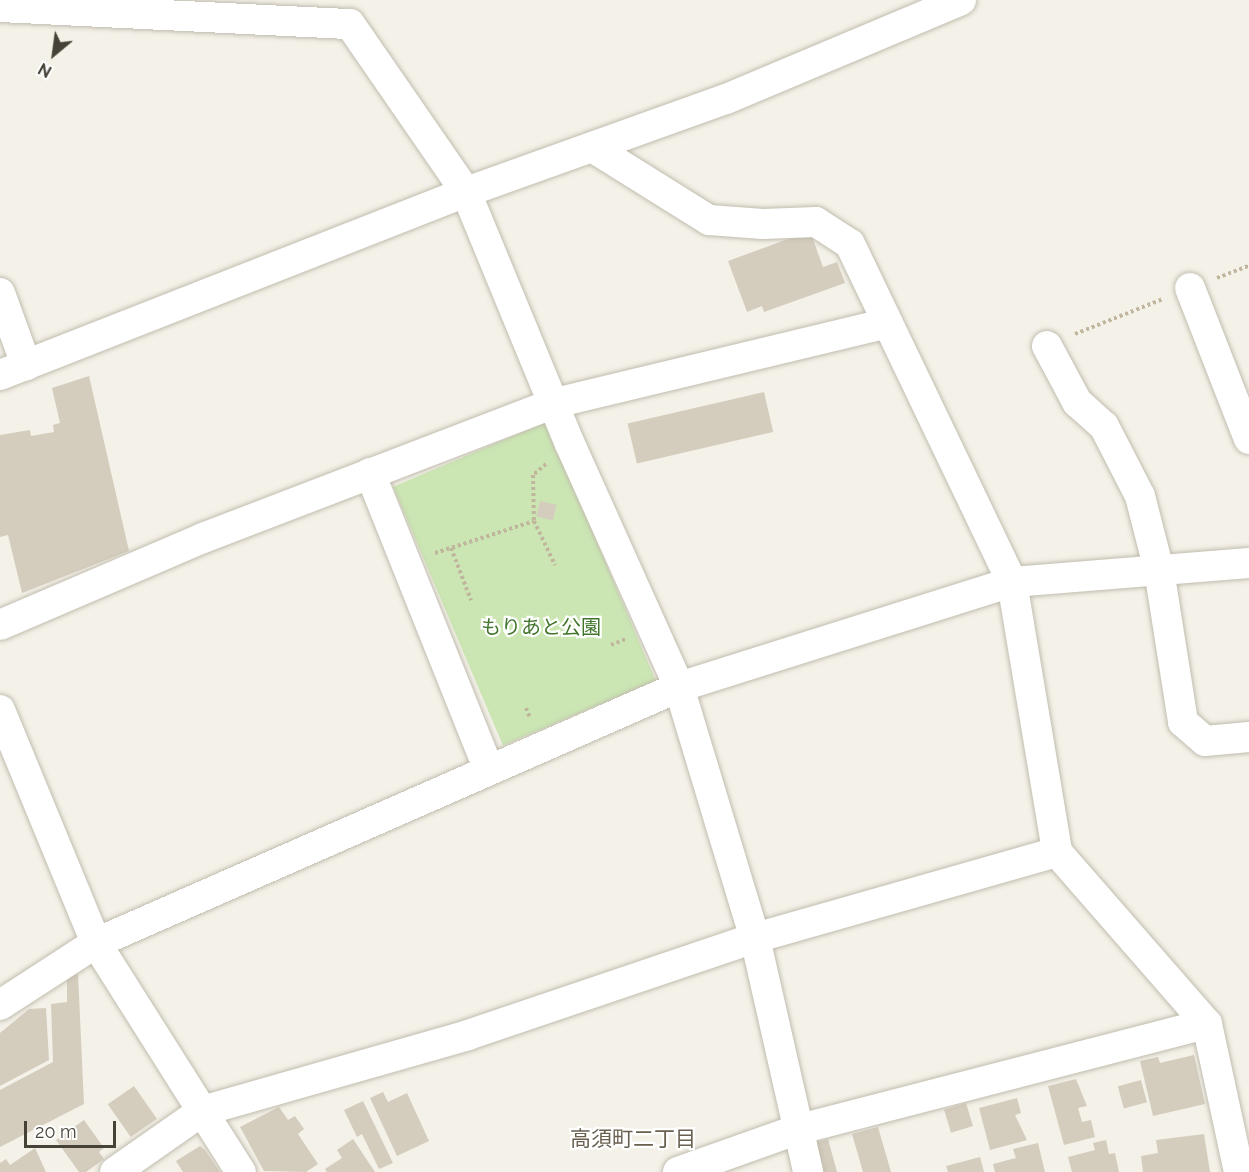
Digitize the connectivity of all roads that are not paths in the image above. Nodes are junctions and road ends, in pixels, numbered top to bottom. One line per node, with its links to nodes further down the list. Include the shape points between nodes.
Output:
1 (961, 0): 3 (street, via 726,99)
2 (0, 7): 4 (street, via 350,24)
3 (592, 147): 4 (street); 7 (street, via 709,220 816,222 850,244)
4 (466, 192): 9 (street); 10 (street)
5 (1190, 288): 11 (street)
6 (0, 293): 9 (street)
7 (888, 323): 10 (street); 15 (street)
8 (1047, 346): 14 (street, via 1077,402 1104,426 1140,496)
9 (13, 370)
10 (555, 403): 12 (street); 17 (street)
11 (1249, 439)
12 (370, 473): 16 (street, via 203,538); 20 (street)
13 (1249, 562): 14 (street)
14 (1159, 570): 15 (street); 19 (street, via 1184,722 1205,741)
15 (1012, 582): 17 (street); 21 (street)
16 (0, 625)
17 (679, 687): 20 (street); 22 (street)
18 (0, 710): 23 (street)
19 (1249, 737)
20 (488, 768): 23 (street)
21 (1057, 852): 22 (street); 25 (street)
22 (755, 939): 26 (street, via 468,1035); 27 (street)
23 (96, 943): 24 (street); 26 (street)
24 (0, 1005)
25 (1208, 1024): 27 (street); 32 (street)
26 (202, 1111): 28 (street); 29 (street)
27 (796, 1130): 30 (street); 31 (street)
28 (115, 1172)
29 (241, 1172)
30 (678, 1172)
31 (808, 1172)
32 (1239, 1172)

